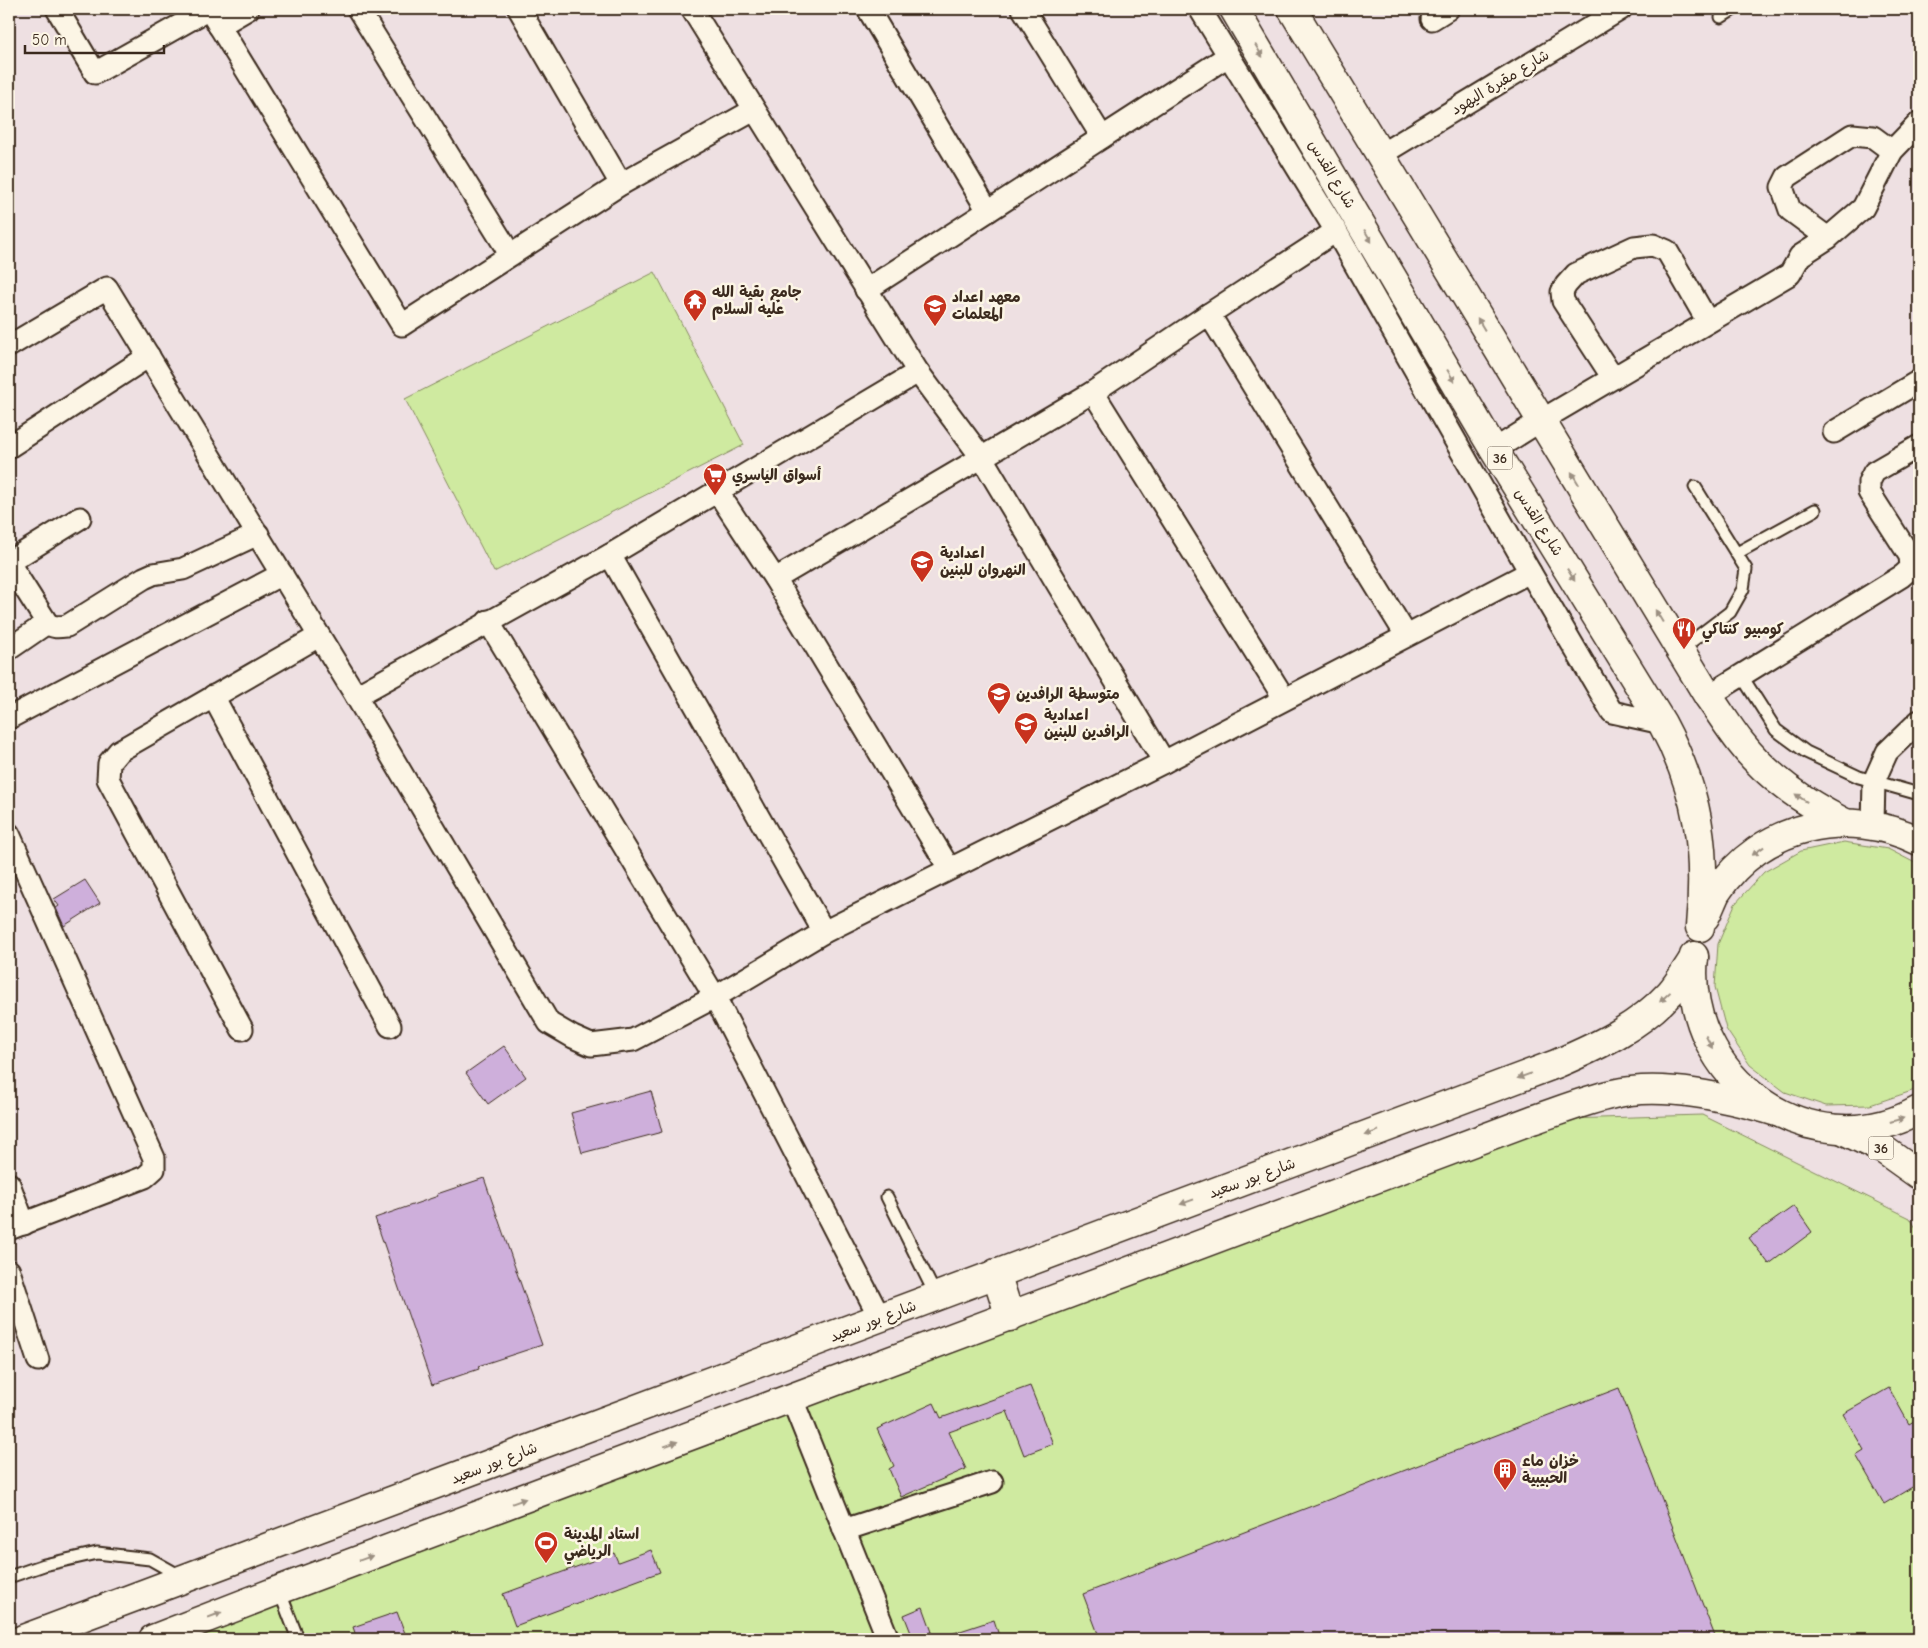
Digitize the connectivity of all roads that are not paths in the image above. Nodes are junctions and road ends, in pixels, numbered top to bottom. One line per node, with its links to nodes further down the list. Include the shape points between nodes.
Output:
1 (57, 9): 13 (street, via 95,72)
2 (248, 9): 13 (street)
3 (358, 9): 25 (street)
4 (519, 9): 21 (street)
5 (692, 9): 16 (street)
6 (868, 9): 22 (street)
7 (1023, 9): 18 (street)
8 (1200, 9): 15 (street)
9 (1234, 9): 39 (main road, شارع القدس / 36, one-way to 39)
10 (1292, 9): 20 (main road)
11 (1621, 9): 20 (street, شارع مقبرة اليهود)
12 (1734, 9): 14 (lane)
13 (212, 14): 25 (street, via 402,325)
14 (1720, 16)
15 (1228, 56): 18 (street); 23 (street)
16 (754, 110): 21 (street); 26 (street)
17 (1919, 123): 19 (street)
18 (1102, 137): 22 (street)
19 (1892, 151): 24 (street, via 1863,208); 24 (street, via 1873,137 1852,136 1787,177 1782,186 1790,210)
20 (1380, 155): 35 (main road, one-way to 20)
21 (621, 184): 25 (street)
22 (988, 211): 26 (street)
23 (1336, 231): 27 (street); 50 (street)
24 (1828, 238): 28 (street, via 1800,256 1790,274)
25 (510, 254)
26 (866, 290): 31 (street)
27 (1209, 314): 34 (street); 56 (street)
28 (1708, 322): 32 (street); 32 (street, via 1667,251 1653,246 1634,247 1576,274 1562,292 1563,301)
29 (9, 346): 30 (street, via 108,288)
30 (149, 356): 38 (street); 45 (street)
31 (918, 372): 40 (street); 42 (street)
32 (1613, 378): 35 (street)
33 (1919, 381): 36 (street)
34 (1093, 392): 40 (street); 63 (street)
35 (1540, 421): 39 (street); 58 (main road, one-way to 35)
36 (1834, 432)
37 (1919, 446): 47 (street, via 1874,472 1869,482 1869,492)
38 (9, 447)
39 (1494, 450): 66 (main road, شارع القدس / 36, one-way to 66)
40 (982, 458): 52 (street); 67 (street)
41 (1695, 487): 46 (lane)
42 (717, 491): 48 (street); 52 (street)
43 (1815, 510): 46 (lane)
44 (80, 518): 49 (street)
45 (258, 534): 51 (street); 54 (street, via 183,569 144,578 67,626 58,628)
46 (1737, 553): 58 (lane, via 1746,569 1744,589 1730,612)
47 (1915, 553): 59 (street, via 1911,568 1902,576)
48 (610, 555): 53 (street); 76 (street)
49 (9, 562): 54 (street)
50 (1530, 572): 56 (street); 66 (street, via 1612,712)
51 (282, 574): 55 (street); 64 (street)
52 (775, 579): 74 (street)
53 (488, 621): 61 (street); 78 (street)
54 (47, 623): 57 (street)
55 (319, 636): 60 (street); 61 (street)
56 (1406, 636): 63 (street)
57 (9, 650)
58 (1680, 650): 62 (main road)
59 (1741, 675): 62 (street); 68 (lane, via 1776,730 1806,752)
60 (213, 696): 79 (street); 80 (street, via 119,750 109,763 108,779)
61 (356, 696): 78 (street, via 549,1024 591,1045 633,1040)
62 (1708, 696): 70 (main road, one-way to 62, via 1806,801 1771,775 1741,744)
63 (1284, 698): 67 (street)
64 (9, 718)
65 (1919, 722): 68 (street, via 1887,752)
66 (1662, 723): 75 (main road, شارع القدس / 36, via 1685,771 1698,822 1703,874)
67 (1164, 762): 74 (street)
68 (1874, 781): 69 (lane); 71 (street)
69 (1919, 794)
70 (1844, 822): 71 (main road); 75 (main road, one-way to 75, via 1806,827 1771,842 1740,864 1716,893)
71 (1873, 824): 73 (main road)
72 (9, 834): 87 (street, via 154,1158 154,1169 145,1177)
73 (1919, 841)
74 (949, 868): 76 (street)
75 (1700, 927): 77 (main road)
76 (824, 932): 78 (street)
77 (1694, 958): 82 (main road, one-way to 82, via 1694,995 1703,1031 1721,1064 1746,1091); 89 (main road, شارع بور سعيد, one-way to 89, via 1671,992 1641,1019 1586,1051)
78 (715, 997): 92 (street)
79 (390, 1026)
80 (242, 1029)
81 (1919, 1110): 83 (main road, one-way to 81, via 1874,1127)
82 (1777, 1112): 83 (main road, via 1807,1124); 91 (main road, via 1713,1095 1680,1091 1614,1093 1532,1120)
83 (1839, 1129): 84 (main road, 36, via 1884,1150)
84 (1919, 1175)
85 (9, 1184): 87 (street)
86 (888, 1197): 90 (lane)
87 (16, 1226)
88 (9, 1271): 93 (street)
89 (996, 1273): 90 (main road, شارع بور سعيد); 91 (main road)
90 (936, 1296): 92 (main road, شارع بور سعيد)
91 (1010, 1316): 94 (main road)
92 (880, 1318): 98 (main road, شارع بور سعيد)
93 (38, 1360)
94 (792, 1399): 96 (street); 99 (main road, one-way to 94)
95 (992, 1482): 96 (street)
96 (844, 1530): 103 (street)
97 (9, 1577): 98 (lane, via 44,1564 97,1553 150,1559)
98 (186, 1579): 100 (main road, شارع بور سعيد)
99 (279, 1590): 101 (main road, one-way to 99); 102 (lane)
100 (23, 1639)
101 (153, 1639)
102 (298, 1639)
103 (888, 1639)

